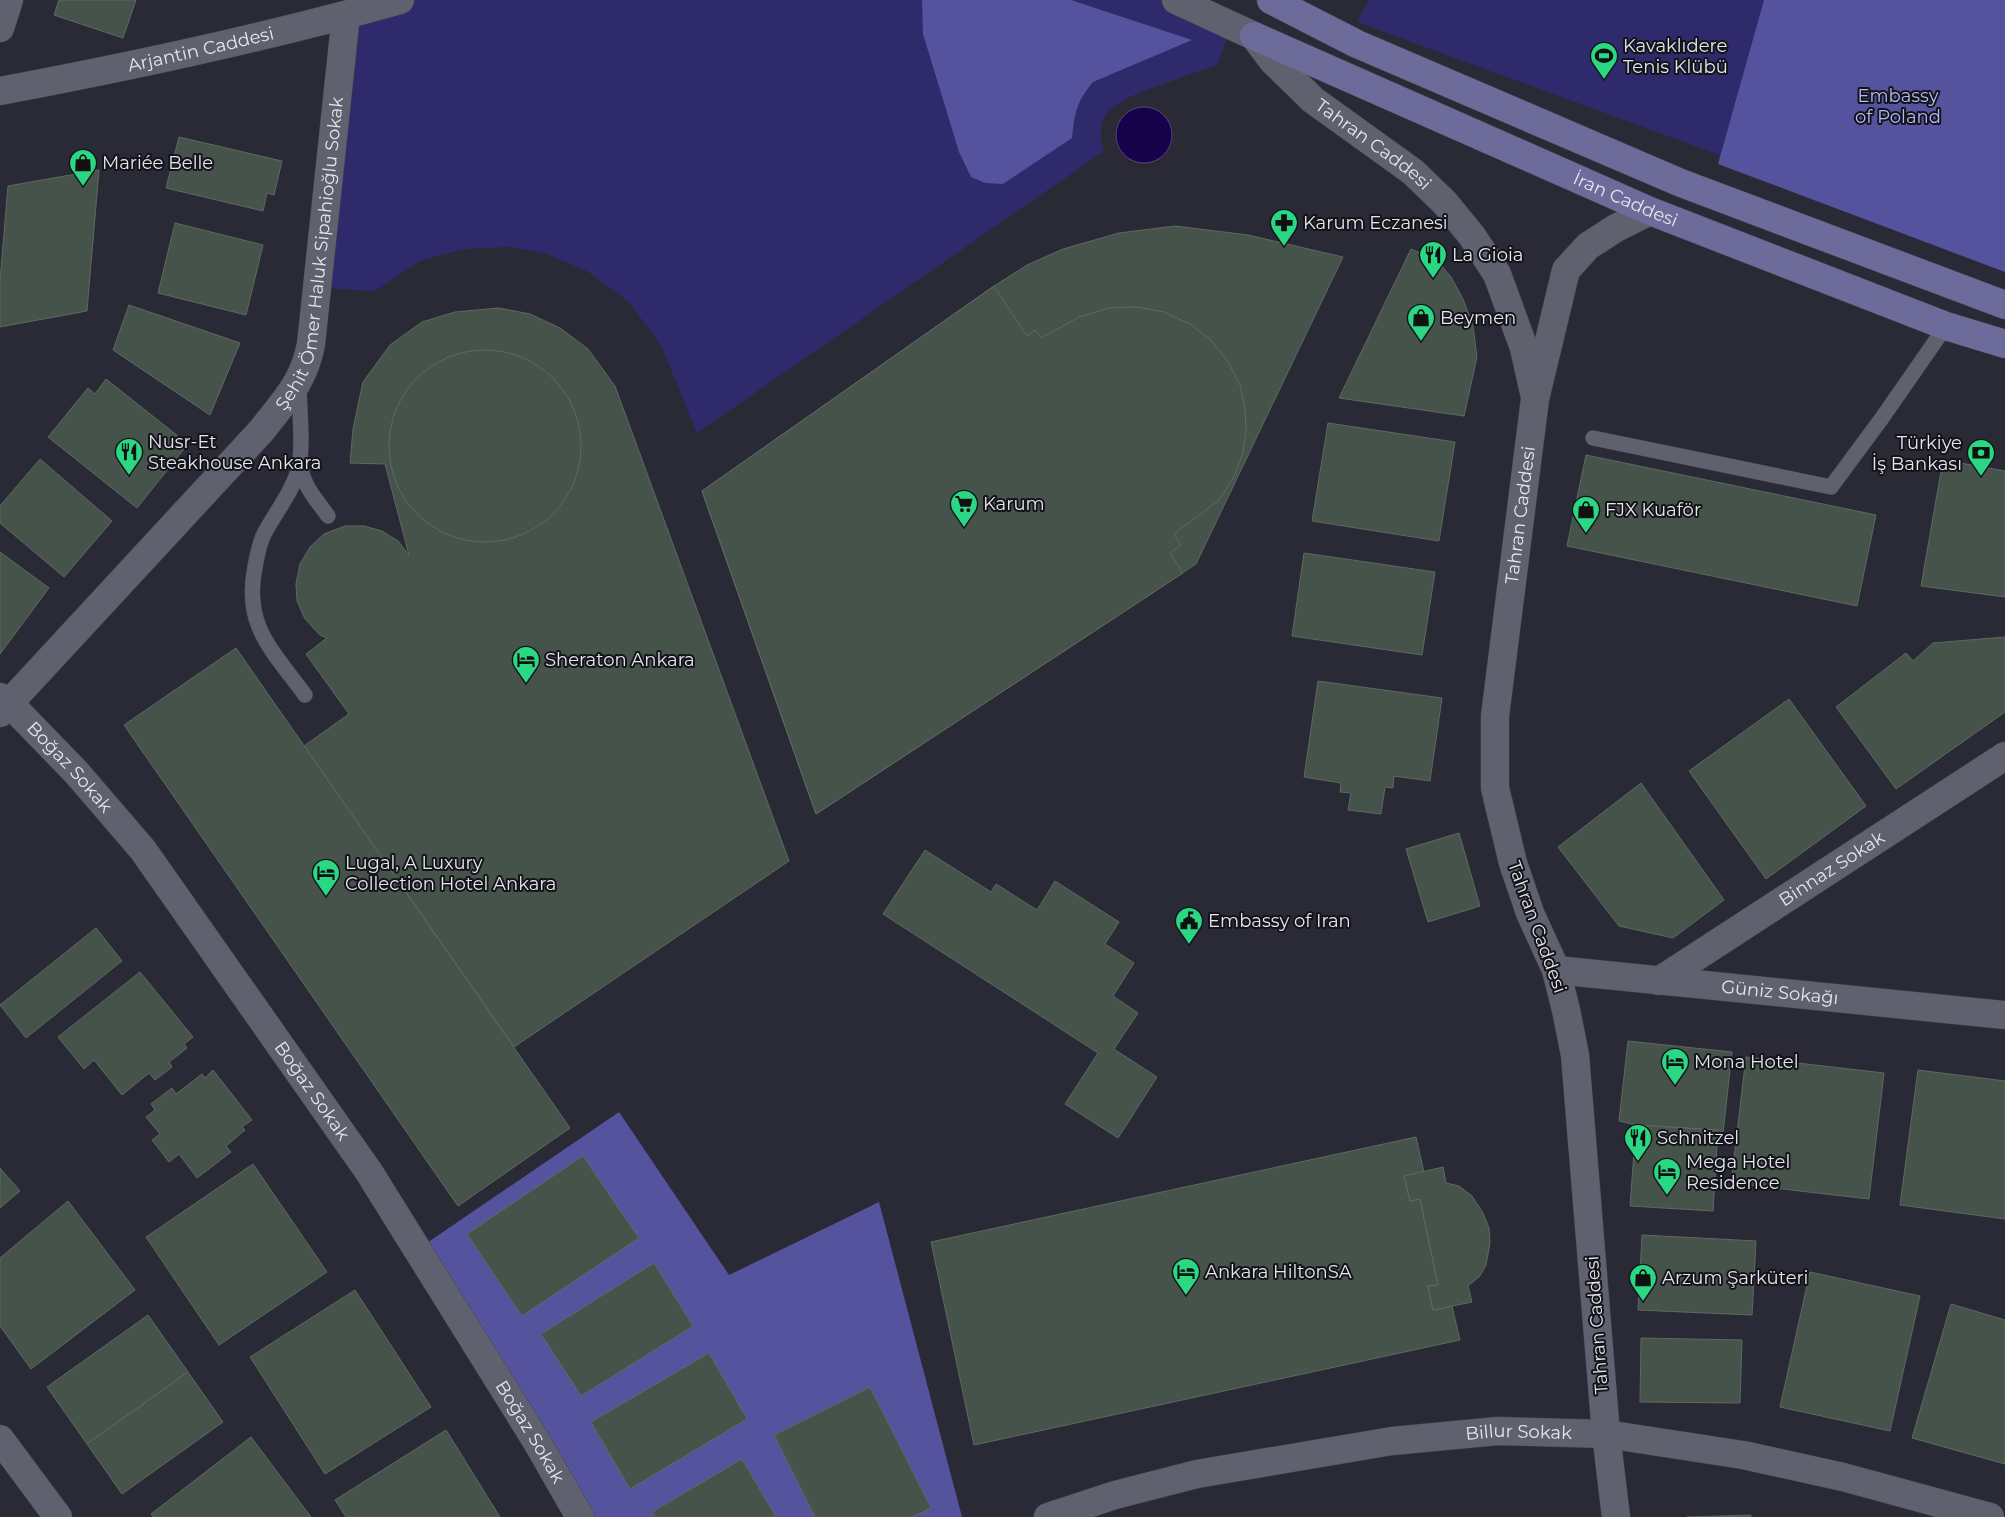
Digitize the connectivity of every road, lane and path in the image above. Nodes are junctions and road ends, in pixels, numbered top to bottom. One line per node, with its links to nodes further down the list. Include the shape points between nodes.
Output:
1 (9, 0): 6 (street)
2 (400, 0): 5 (street, Arjantin Caddesi)
3 (1176, 0): 7 (street)
4 (1271, 0): 10 (main road, İran Caddesi, via 1357,44 1681,183)
5 (346, 15): 8 (street, Arjantin Caddesi, via 108,71); 13 (street, Şehit Ömer Haluk Sipahioğlu Sokak, via 311,344)
6 (0, 28)
7 (1254, 36): 9 (main road, İran Caddesi); 14 (street, Tahran Caddesi, via 1273,61 1313,100 1413,172 1445,203 1472,236 1496,274 1524,348)
8 (0, 91)
9 (1650, 211): 11 (main road, İran Caddesi); 14 (street, Tahran Caddesi, via 1588,246 1566,270)
10 (2005, 305)
11 (1946, 326): 12 (main road, İran Caddesi); 15 (lane, via 1831,487)
12 (2005, 344)
13 (299, 382): 16 (lane); 19 (street, Şehit Ömer Haluk Sipahioğlu Sokak, via 262,430)
14 (1535, 399): 21 (street, Tahran Caddesi, via 1495,716 1495,788 1513,863 1530,913)
15 (1593, 438)
16 (300, 459): 17 (lane, via 310,493); 18 (lane, via 296,479 263,535 251,594 256,621 265,640)
17 (328, 516)
18 (305, 695)
19 (3, 704): 27 (street, Boğaz Sokak, via 76,772 144,850 370,1172)
20 (2005, 756): 22 (street, Binnaz Sokak)
21 (1556, 970): 22 (street, Güniz Sokağı); 24 (street, Tahran Caddesi, via 1575,1055)
22 (1659, 981): 23 (street, Güniz Sokağı)
23 (2005, 1016)
24 (1606, 1434): 28 (street, Billur Sokak, via 1498,1431 1392,1441 1197,1474 1115,1495); 29 (street, Tahran Caddesi); 30 (street, Billur Sokak, via 1743,1455 1843,1477)
25 (0, 1439): 26 (street)
26 (58, 1517)
27 (580, 1517)
28 (1048, 1517)
29 (1616, 1517)
30 (1990, 1517)

